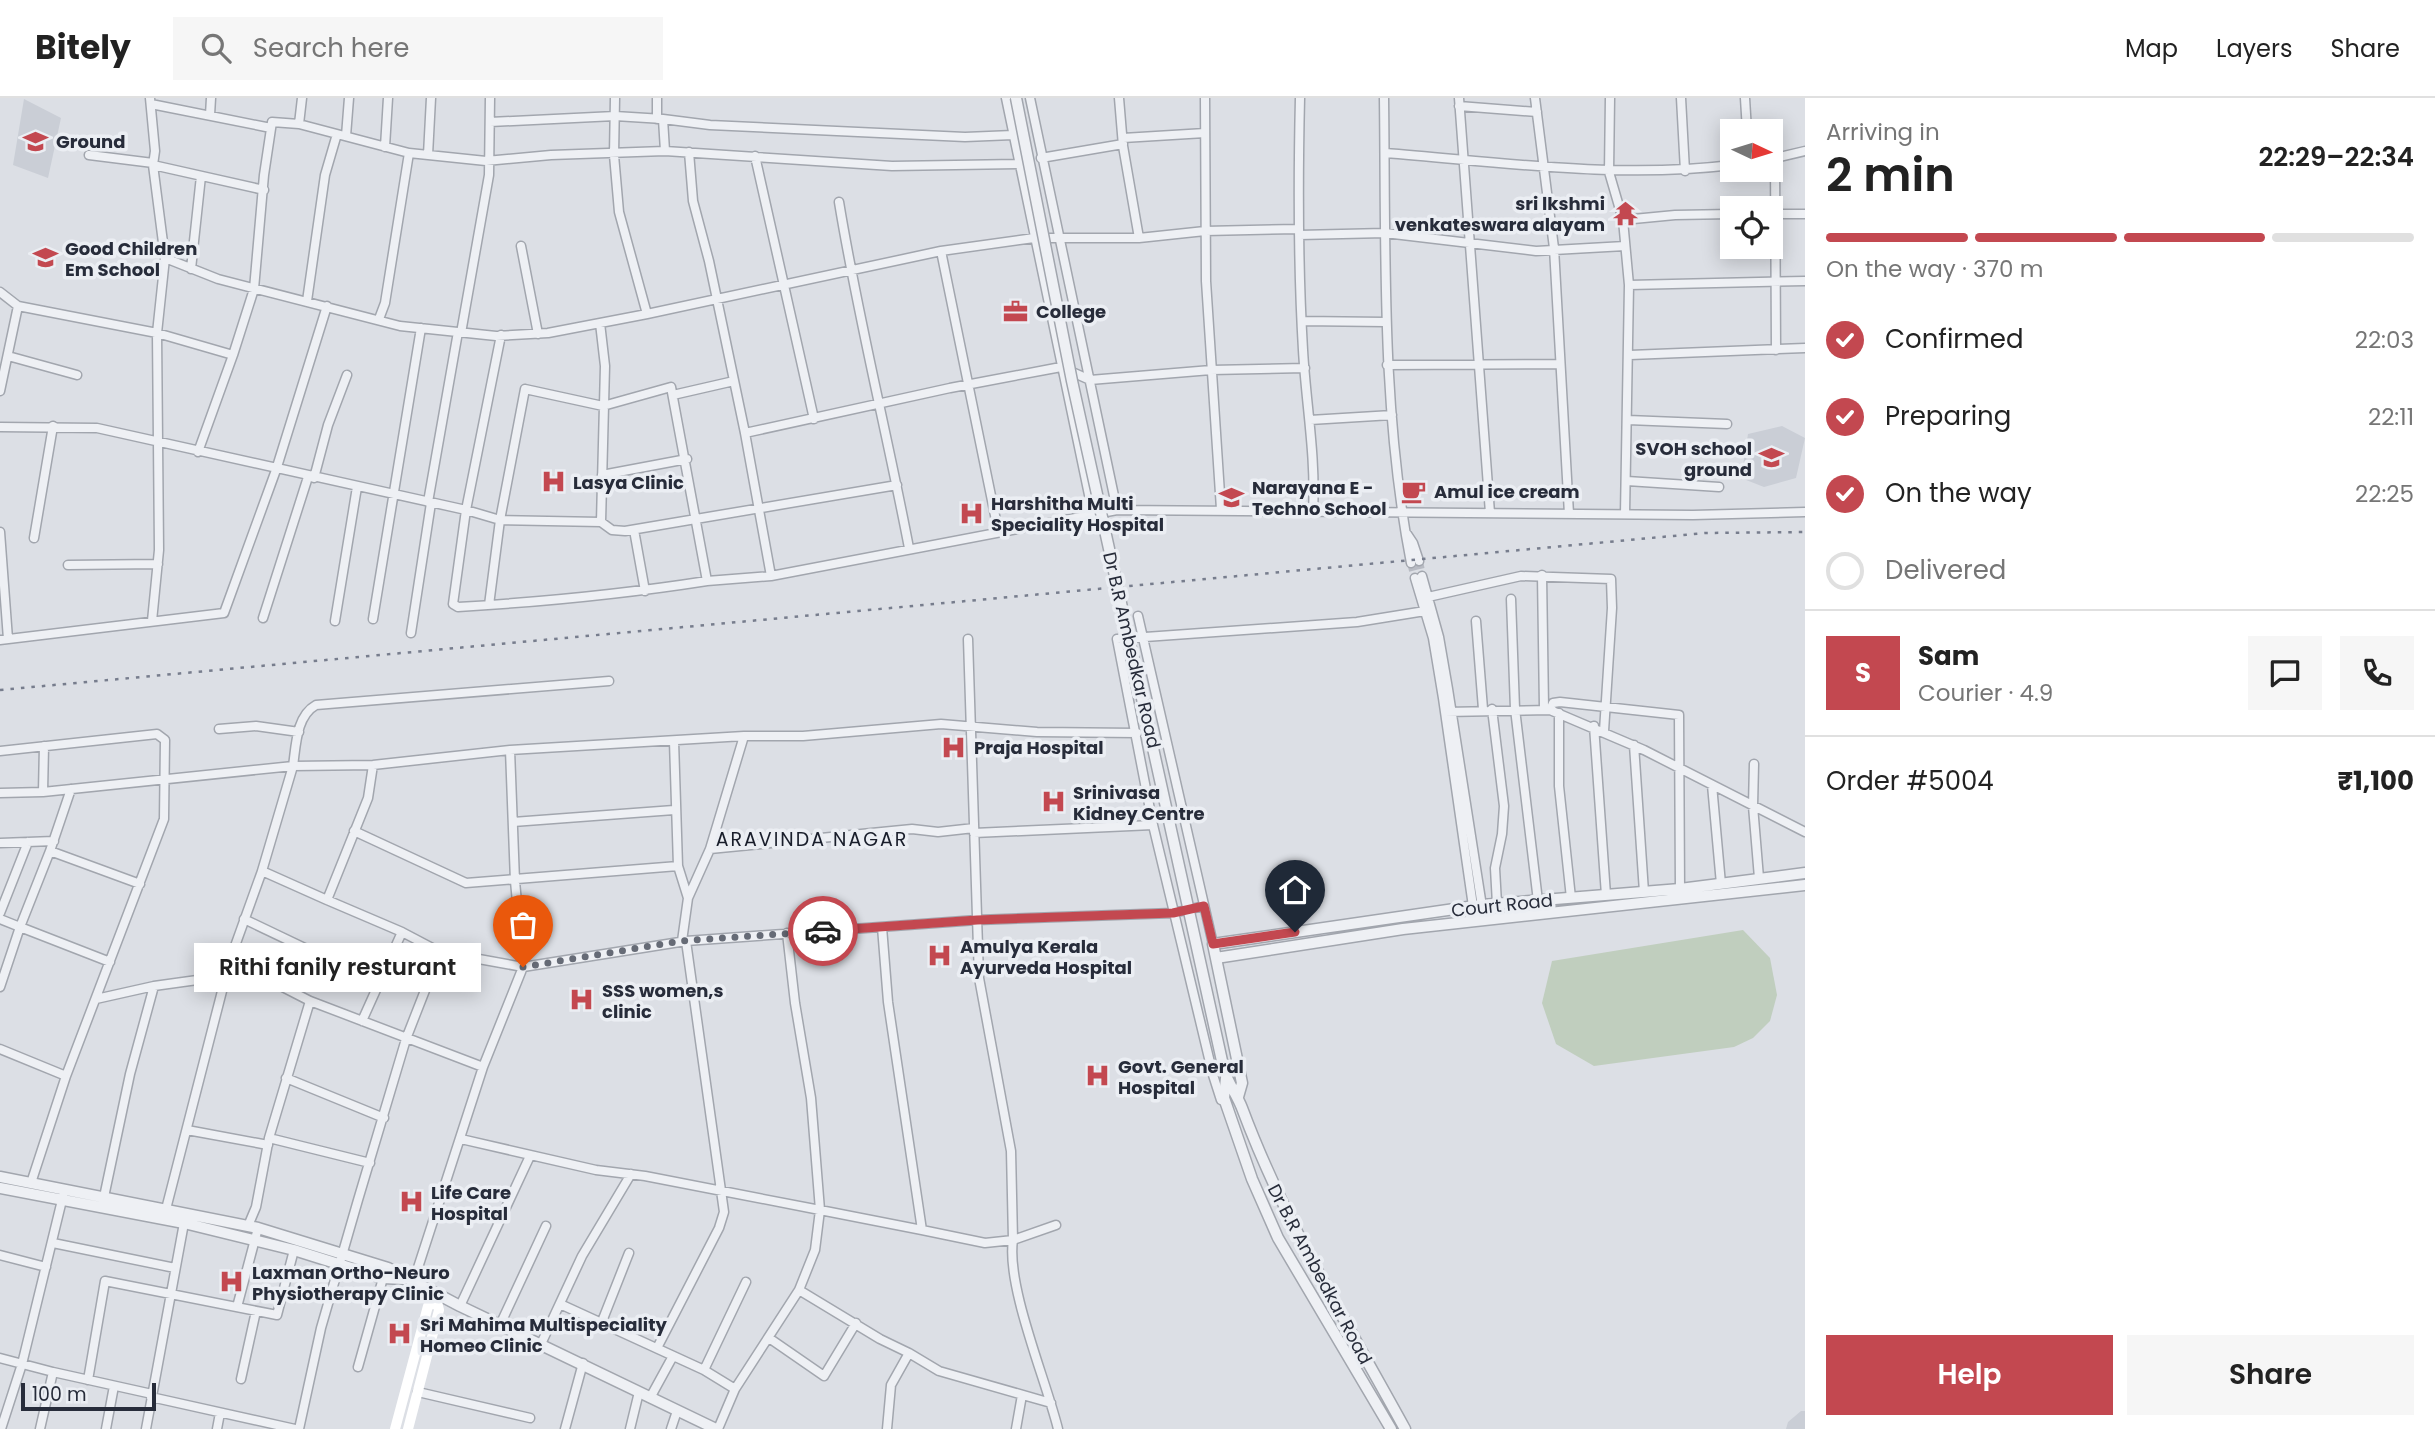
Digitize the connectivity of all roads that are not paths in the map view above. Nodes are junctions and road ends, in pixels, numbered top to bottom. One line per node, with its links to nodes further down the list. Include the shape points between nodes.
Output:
1 (211, 98): 23 (street)
2 (302, 98): 28 (street)
3 (349, 98): 31 (street)
4 (388, 98): 34 (street)
5 (431, 98): 41 (street)
6 (490, 98): 27 (street)
7 (615, 98): 24 (street)
8 (657, 98): 25 (street)
9 (1006, 98): 32 (street)
10 (1016, 98): 263 (street, Dr B.R Ambedkar Road, bridge, via 1072,381)
11 (1030, 98): 45 (street)
12 (1119, 98): 33 (street)
13 (1205, 98): 30 (street)
14 (1300, 98): 62 (street)
15 (1384, 98): 39 (street)
16 (1535, 98): 22 (street)
17 (1610, 98): 53 (street)
18 (1681, 98): 52 (street)
19 (1745, 98): 26 (street)
20 (150, 101): 23 (street); 48 (street)
21 (1459, 102): 22 (street); 46 (street)
22 (1537, 112): 50 (street)
23 (210, 115): 29 (street)
24 (615, 116): 25 (street); 27 (street); 42 (street)
25 (660, 119): 32 (street, via 965,137); 35 (street)
26 (1746, 119)
27 (490, 122): 47 (street)
28 (299, 124): 29 (street, via 272,122); 31 (street)
29 (271, 128): 55 (street)
30 (1205, 133): 33 (street); 61 (street)
31 (342, 135): 34 (street); 83 (street, via 325,175)
32 (1013, 135): 49 (street)
33 (1123, 141): 45 (street); 65 (street)
34 (385, 147): 38 (street)
35 (665, 151): 36 (street); 42 (street)
36 (689, 152): 43 (street); 82 (street, via 693,201)
37 (1805, 152): 44 (street)
38 (409, 153): 41 (street); 87 (street, via 386,303)
39 (1385, 153): 46 (street); 63 (street)
40 (89, 155): 48 (street)
41 (428, 155): 47 (street)
42 (614, 155): 47 (street); 86 (street, via 619,212)
43 (755, 156): 49 (street, via 892,166); 78 (street)
44 (1783, 156)
45 (1041, 158): 66 (street)
46 (1464, 159): 50 (street); 67 (street)
47 (491, 160): 93 (street)
48 (153, 164): 54 (street); 72 (street)
49 (1018, 164): 64 (street)
50 (1544, 165): 53 (street); 71 (street)
51 (1720, 167): 52 (street)
52 (1685, 171): 53 (street)
53 (1609, 172): 60 (street)
54 (201, 176): 55 (street); 74 (street)
55 (264, 190): 80 (street)
56 (839, 202): 75 (street)
57 (1720, 214): 60 (street)
58 (1783, 214): 59 (street)
59 (1805, 214)
60 (1622, 220): 69 (street)
61 (1205, 231): 62 (street); 65 (street); 106 (street)
62 (1298, 232): 63 (street); 88 (street)
63 (1385, 233): 67 (street); 89 (street)
64 (1034, 237): 66 (street); 70 (street); 104 (street)
65 (1139, 238): 66 (street)
66 (1059, 239): 109 (street)
67 (1471, 244): 71 (street); 103 (street)
68 (521, 246): 94 (street)
69 (1625, 246): 71 (street); 79 (street)
70 (941, 251): 75 (street); 111 (street)
71 (1554, 251): 102 (street)
72 (165, 258): 74 (street); 92 (street)
73 (1775, 259): 76 (street)
74 (191, 269): 80 (street)
75 (850, 271): 78 (street); 114 (street)
76 (1775, 281): 77 (street); 79 (street); 97 (street)
77 (1805, 281)
78 (785, 284): 82 (street); 117 (street)
79 (1629, 285): 99 (street)
80 (254, 289): 83 (street); 98 (street)
81 (0, 292): 84 (street)
82 (716, 298): 86 (street); 110 (street)
83 (307, 301): 85 (street)
84 (18, 306): 92 (street); 100 (street)
85 (327, 306): 87 (street); 127 (street)
86 (647, 314): 90 (street)
87 (379, 319): 91 (street)
88 (1302, 321): 89 (street); 105 (street)
89 (1385, 322): 101 (street)
90 (600, 323): 94 (street); 115 (street)
91 (421, 328): 93 (street); 134 (street)
92 (157, 333): 98 (street); 124 (street)
93 (460, 333): 95 (street); 135 (street)
94 (538, 334): 95 (street)
95 (501, 335): 137 (street)
96 (1805, 348): 97 (street)
97 (1776, 350): 99 (street)
98 (233, 355): 125 (street)
99 (1630, 355): 119 (street)
100 (8, 356): 108 (street); 112 (street)
101 (1387, 365): 103 (street); 116 (street)
102 (1560, 365): 103 (street); 145 (street)
103 (1480, 366): 143 (street)
104 (1060, 368): 109 (street); 111 (street); 144 (street)
105 (1305, 368): 106 (street); 118 (street)
106 (1211, 370): 109 (street); 136 (street)
107 (347, 374): 129 (street)
108 (77, 376)
109 (1090, 380): 138 (street)
110 (734, 382): 113 (street); 123 (street)
111 (968, 385): 114 (street); 151 (street)
112 (0, 391)
113 (673, 395): 115 (street, via 671,387); 126 (street)
114 (881, 404): 117 (street); 131 (street)
115 (603, 406): 128 (street); 147 (street, via 525,390)
116 (1392, 415): 118 (street); 141 (street)
117 (814, 419): 123 (street)
118 (1310, 420): 140 (street)
119 (1628, 420): 120 (street); 130 (street)
120 (1727, 424)
121 (53, 426): 122 (street); 124 (street, via 97,428); 153 (street)
122 (0, 427)
123 (745, 433): 139 (street)
124 (159, 443): 125 (street); 156 (street)
125 (198, 452): 127 (street)
126 (687, 458): 128 (street); 148 (street)
127 (276, 470): 129 (street); 170 (street, via 224,613)
128 (601, 475): 149 (street)
129 (311, 477): 132 (street); 168 (street)
130 (1627, 481): 133 (street); 146 (street)
131 (897, 485): 139 (street); 154 (street)
132 (357, 487): 134 (street); 171 (street)
133 (1719, 487)
134 (395, 495): 135 (street); 169 (street)
135 (430, 502): 137 (street); 173 (street)
136 (1221, 509): 138 (street); 140 (street)
137 (466, 510): 147 (street); 165 (street, via 453,604)
138 (1117, 510): 144 (street)
139 (759, 511): 148 (street); 160 (street)
140 (1314, 511): 141 (street)
141 (1404, 512): 143 (street); 155 (street)
142 (1805, 512): 146 (street)
143 (1490, 513): 145 (street)
144 (1093, 514): 151 (street)
145 (1569, 514): 146 (street)
146 (1625, 514)
147 (500, 520): 149 (street); 165 (street)
148 (698, 521): 150 (street); 161 (street)
149 (601, 522): 150 (street, via 612,530)
150 (635, 530): 162 (street)
151 (998, 530): 154 (street)
152 (0, 532): 158 (street)
153 (34, 538)
154 (909, 548): 160 (street)
155 (1415, 562)
156 (158, 564): 157 (street); 170 (street)
157 (68, 565)
158 (1, 570): 176 (street)
159 (1542, 575): 163 (street); 178 (street, via 1611,579); 181 (street)
160 (771, 576): 161 (street)
161 (707, 581): 162 (street)
162 (645, 591): 165 (street)
163 (1427, 597): 166 (street, via 1418,577); 182 (street, via 1439,637)
164 (1511, 599): 180 (street)
165 (489, 605)
166 (1425, 611): 174 (street, via 1357,622); 182 (street)
167 (1138, 616): 174 (street)
168 (262, 618)
169 (373, 619)
170 (152, 621): 176 (street)
171 (335, 621)
172 (1476, 621): 179 (street)
173 (411, 634)
174 (1142, 635): 189 (street, via 1117,639); 233 (street)
175 (968, 639): 184 (street)
176 (4, 640)
177 (609, 681): 188 (street, via 320,705 306,711)
178 (1605, 706): 181 (street, via 1560,702); 187 (street); 199 (street, via 1679,715)
179 (1487, 709): 180 (street); 182 (street); 232 (street, via 1504,806 1495,868)
180 (1515, 709): 181 (street); 231 (street)
181 (1547, 709): 183 (street)
182 (1449, 712): 234 (street)
183 (1559, 713): 185 (street); 229 (street, via 1559,786)
184 (970, 726): 189 (street); 190 (street); 210 (street)
185 (1594, 726): 187 (street); 227 (street)
186 (219, 729): 188 (street, via 256,726)
187 (1604, 731): 193 (street)
188 (299, 732): 198 (street)
189 (1137, 733): 208 (street)
190 (744, 736): 191 (street); 215 (street)
191 (674, 741): 194 (street); 206 (street)
192 (44, 746): 195 (street); 200 (street, via 160,735 166,743); 203 (street)
193 (1634, 746): 199 (street); 226 (street)
194 (510, 750): 197 (street); 207 (street)
195 (0, 751)
196 (1755, 764): 205 (street)
197 (373, 765): 198 (street); 209 (street, via 368,798)
198 (293, 766): 200 (street); 218 (street)
199 (1677, 767): 201 (street); 225 (street)
200 (165, 780): 202 (street); 222 (street, via 164,819)
201 (1712, 785): 205 (street); 223 (street)
202 (71, 789): 203 (street); 212 (street)
203 (43, 792): 204 (street)
204 (0, 793)
205 (1753, 806): 211 (street); 220 (street)
206 (674, 810): 207 (street); 217 (street)
207 (513, 822): 221 (street)
208 (1153, 825): 210 (street); 236 (street)
209 (354, 831): 221 (street, via 456,880); 230 (street)
210 (974, 831): 215 (street, via 912,829); 239 (street)
211 (1805, 832)
212 (54, 841): 213 (street); 216 (street)
213 (28, 842): 214 (street); 235 (street)
214 (0, 843)
215 (710, 849): 228 (street)
216 (50, 851): 222 (street); 241 (street)
217 (678, 866): 221 (street); 228 (street)
218 (262, 871): 230 (street); 238 (street)
219 (1805, 873): 220 (street, Court Road)
220 (1759, 878): 223 (street, Court Road)
221 (515, 881): 252 (street)
222 (140, 884): 251 (street)
223 (1721, 884): 225 (street, Court Road)
224 (1805, 885): 240 (street, Court Road)
225 (1680, 888): 226 (street, Court Road)
226 (1644, 892): 227 (street, Court Road)
227 (1606, 895): 229 (street, Court Road)
228 (688, 898): 245 (street)
229 (1571, 898): 231 (street, Court Road)
230 (327, 900): 243 (street)
231 (1538, 901): 232 (street, Court Road)
232 (1497, 904): 234 (street, Court Road)
233 (1204, 906): 236 (street); 246 (street)
234 (1478, 906): 240 (street); 246 (street, Court Road)
235 (0, 913)
236 (1173, 913): 239 (street); 267 (street, via 1213,1075)
237 (0, 919): 241 (street)
238 (244, 919): 250 (street); 254 (street)
239 (977, 920): 242 (street); 291 (street, via 986,1028 1011,1151)
240 (1479, 920): 248 (street, Court Road)
241 (20, 927): 249 (street); 251 (street)
242 (882, 927): 244 (street); 289 (street, via 888,1003)
243 (402, 932): 247 (street); 254 (street)
244 (787, 933): 245 (street); 283 (street, via 811,1098)
245 (684, 941): 252 (street); 279 (street)
246 (1213, 944): 248 (street)
247 (440, 952): 252 (street); 260 (street)
248 (1216, 957): 266 (street, via 1242,1083)
249 (5, 958): 256 (street)
250 (230, 960): 253 (street); 258 (street)
251 (110, 962): 257 (street)
252 (523, 967): 262 (street)
253 (226, 976): 255 (street); 269 (street)
254 (380, 984): 259 (street)
255 (155, 986): 257 (street); 280 (street, via 130,1074)
256 (0, 987)
257 (96, 999): 264 (street)
258 (310, 1001): 259 (street); 265 (street)
259 (362, 1021): 260 (street)
260 (406, 1038): 262 (street); 268 (street)
261 (0, 1049): 264 (street)
262 (483, 1067): 270 (street)
263 (1225, 1074): 266 (street, Dr B.R Ambedkar Road); 267 (street, Dr B.R Ambedkar Road)
264 (66, 1076): 276 (street)
265 (286, 1078): 268 (street); 271 (street)
266 (1238, 1097): 352 (street, Dr B.R Ambedkar Road, via 1265,1171 1293,1228)
267 (1225, 1101): 351 (street, Dr B.R Ambedkar Road, via 1278,1238)
268 (384, 1118): 273 (street)
269 (187, 1130): 271 (street); 282 (street)
270 (461, 1139): 272 (street); 300 (street)
271 (269, 1142): 273 (street); 288 (street)
272 (530, 1156): 274 (street); 306 (street)
273 (370, 1163): 296 (street)
274 (631, 1174): 279 (street); 305 (street, via 582,1256)
275 (0, 1177): 276 (street)
276 (31, 1183): 278 (street)
277 (0, 1188): 281 (street)
278 (65, 1189): 280 (street); 281 (street)
279 (723, 1193): 283 (street); 314 (street, via 719,1228)
280 (104, 1197): 282 (street)
281 (62, 1201): 284 (street); 292 (street)
282 (166, 1208): 284 (street); 288 (street)
283 (820, 1210): 289 (street); 302 (street, via 815,1250)
284 (163, 1219): 285 (street)
285 (184, 1223): 290 (street); 298 (street)
286 (1056, 1225): 291 (street)
287 (546, 1226): 311 (street)
288 (253, 1227): 290 (street); 296 (street)
289 (922, 1230): 291 (street, via 985,1243)
290 (255, 1239): 293 (street); 307 (street)
291 (1013, 1240): 332 (street, via 1011,1252 1022,1310)
292 (53, 1243): 297 (street); 298 (street)
293 (294, 1250): 296 (street); 308 (street, via 278,1314)
294 (629, 1253): 310 (street)
295 (0, 1255): 297 (street)
296 (343, 1259): 299 (street); 300 (street, via 388,1269); 341 (street)
297 (46, 1267): 319 (street)
298 (175, 1268): 303 (street)
299 (383, 1278): 300 (street); 320 (street)
300 (409, 1281): 304 (street)
301 (746, 1282): 321 (street)
302 (799, 1290): 309 (street); 312 (street)
303 (170, 1294): 307 (street); 324 (street, via 105,1281); 330 (street)
304 (438, 1299): 306 (street); 327 (main road); 342 (main road, via 428,1306)
305 (561, 1304): 310 (street); 313 (street)
306 (460, 1306): 311 (street)
307 (237, 1307): 308 (street)
308 (256, 1311): 323 (street)
309 (856, 1323): 312 (street, via 824,1376); 315 (street)
310 (601, 1324): 314 (street)
311 (500, 1325): 313 (street)
312 (769, 1338): 326 (street)
313 (541, 1344): 318 (street)
314 (657, 1348): 316 (street)
315 (909, 1353): 329 (street, via 939,1371); 348 (street, via 891,1385)
316 (673, 1356): 321 (street); 331 (street)
317 (0, 1358): 319 (street)
318 (583, 1363): 328 (street); 344 (street)
319 (22, 1364): 322 (street); 336 (street)
320 (358, 1367)
321 (704, 1370): 326 (street)
322 (53, 1372): 324 (street); 337 (street)
323 (241, 1379)
324 (88, 1380): 325 (street)
325 (114, 1386): 330 (street); 338 (street)
326 (735, 1389): 347 (street)
327 (418, 1392): 335 (street); 343 (main road)
328 (639, 1392): 331 (street); 345 (street)
329 (1023, 1395): 332 (street); 349 (street)
330 (152, 1396): 334 (street); 339 (street)
331 (650, 1398): 333 (street)
332 (1051, 1403): 350 (street)
333 (677, 1410): 346 (street); 347 (street)
334 (220, 1413): 340 (street); 341 (street)
335 (530, 1418)
336 (1, 1429)
337 (40, 1429)
338 (106, 1429)
339 (146, 1429)
340 (217, 1429)
341 (297, 1429)
342 (395, 1429)
343 (408, 1429)
344 (565, 1429)
345 (630, 1429)
346 (671, 1429)
347 (717, 1429)
348 (887, 1429)
349 (1016, 1429)
350 (1058, 1429)
351 (1391, 1429)
352 (1405, 1429)

